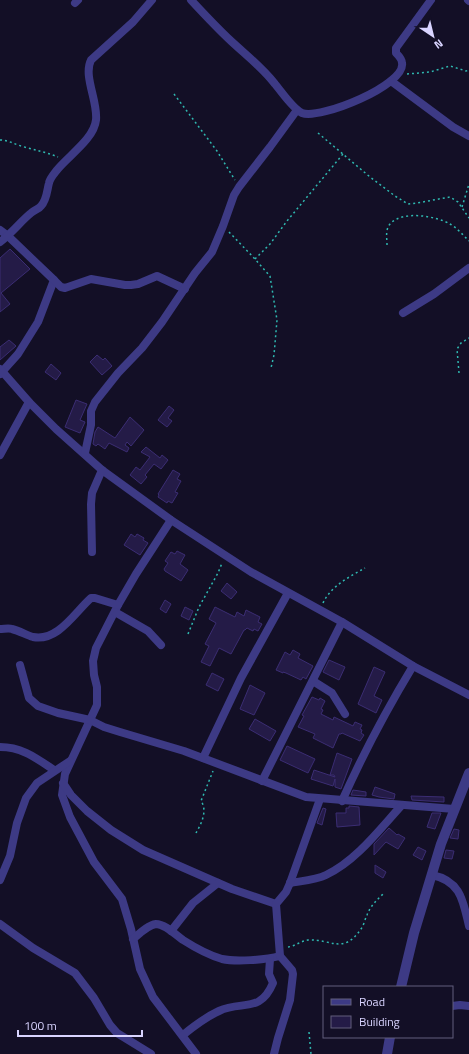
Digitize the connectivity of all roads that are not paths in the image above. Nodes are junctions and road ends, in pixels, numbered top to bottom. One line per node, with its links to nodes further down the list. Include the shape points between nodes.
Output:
1 (152, 0): 8 (street, via 129,26 90,62 96,121 87,138 50,180 42,205)
2 (190, 0): 5 (street, via 263,70)
3 (431, 0): 4 (street, via 396,48 402,62 400,70)
4 (393, 78): 5 (street, via 367,95 325,112 308,114); 6 (street, via 453,127)
5 (297, 110): 12 (street, via 239,187 212,252)
6 (469, 136)
7 (0, 230): 8 (street)
8 (8, 236): 9 (street); 11 (street)
9 (0, 242)
10 (469, 268): 13 (street)
11 (54, 280): 12 (street, via 65,288 91,279 131,285 157,276); 14 (street, via 38,322 18,354)
12 (185, 289): 16 (street, via 142,348 95,402 91,411 91,425)
13 (403, 313)
14 (1, 372): 15 (street)
15 (29, 402): 16 (street); 17 (street)
16 (84, 453): 18 (street)
17 (0, 455)
18 (102, 470): 19 (street); 20 (street, via 92,493)
19 (171, 520): 21 (street); 22 (street)
20 (92, 552)
21 (288, 593): 23 (street); 33 (street, via 241,678)
22 (116, 609): 24 (street, via 101,599 90,598 69,622 41,637 12,629); 25 (street, via 148,631); 31 (street, via 100,638 93,661 98,697)
23 (342, 622): 27 (street); 28 (street)
24 (0, 629)
25 (161, 646)
26 (20, 665): 31 (street, via 29,698 35,704 58,713)
27 (413, 666): 29 (street); 40 (street, via 372,738)
28 (313, 681): 30 (street, via 332,693); 37 (street)
29 (469, 695)
30 (345, 714)
31 (90, 720): 33 (street, via 104,727); 34 (street)
32 (0, 747): 35 (street, via 22,750)
33 (203, 758): 37 (street)
34 (70, 761): 35 (street); 38 (street)
35 (54, 770): 44 (street, via 37,783 26,798 17,823 10,856)
36 (469, 773): 42 (street)
37 (262, 781): 39 (street, via 306,797)
38 (63, 783): 45 (street, via 87,811 135,846); 51 (street, via 62,795 70,817 99,870 122,899)
39 (320, 799): 40 (street); 46 (street)
40 (342, 801): 41 (street)
41 (401, 806): 42 (street); 46 (street, via 344,864 326,876)
42 (454, 809): 43 (street)
43 (432, 876): 49 (street, via 442,878 454,887 462,898); 54 (street)
44 (0, 880)
45 (218, 882): 47 (street); 50 (street, via 193,903)
46 (290, 883): 47 (street)
47 (276, 904): 52 (street)
48 (0, 924): 59 (street, via 32,948 75,973 117,1033)
49 (469, 926)
50 (171, 931): 51 (street, via 158,924 152,925); 53 (street, via 193,946 222,959)
51 (133, 939): 57 (street, via 140,969 153,997)
52 (280, 956): 53 (street); 61 (street, via 293,974 290,1000)
53 (270, 958): 57 (street, via 269,974 273,983 263,998 253,1004 228,1007 219,1011)
54 (401, 986)
55 (453, 1006): 56 (street)
56 (469, 1006)
57 (183, 1035): 60 (street)
58 (390, 1038): 62 (street)
59 (151, 1054)
60 (196, 1054)
61 (274, 1054)
62 (387, 1054)

